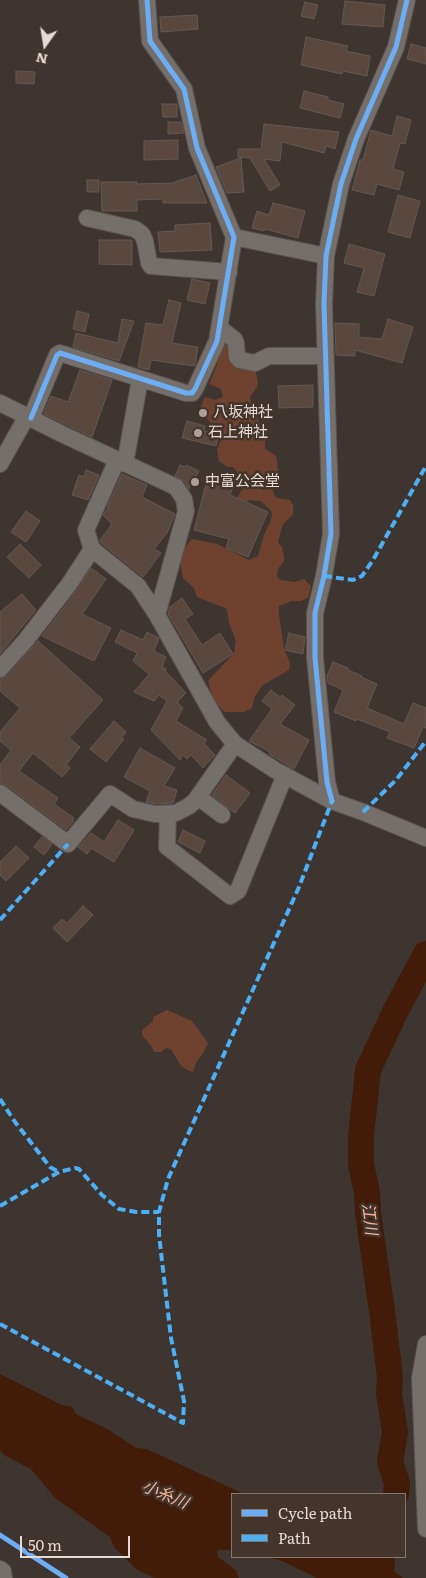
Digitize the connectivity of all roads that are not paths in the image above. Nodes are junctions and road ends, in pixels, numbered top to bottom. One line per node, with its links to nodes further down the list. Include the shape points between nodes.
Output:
1 (147, 0): 4 (street, via 150,41 184,89 197,148)
2 (407, 0): 5 (street, via 396,46 356,139 341,184)
3 (87, 218): 6 (street, via 142,234 151,266)
4 (234, 237): 5 (street); 6 (street)
5 (326, 256): 8 (street)
6 (228, 272): 7 (street)
7 (220, 328): 8 (street, via 234,339 240,360 259,363 269,356); 9 (street, via 192,393)
8 (325, 356): 21 (street, via 331,534 315,613 315,658 327,782)
9 (140, 379): 11 (street, via 60,353); 12 (street)
10 (0, 403): 11 (street)
11 (29, 417): 12 (street); 13 (street)
12 (121, 462): 14 (street, via 86,530); 15 (street, via 176,488 184,499 186,510)
13 (0, 464)
14 (92, 549): 15 (street, via 138,586); 16 (street, via 70,583)
15 (157, 615): 17 (street, via 217,722)
16 (0, 669)
17 (235, 744): 18 (street); 20 (street)
18 (285, 775): 21 (street); 22 (street, via 238,891 230,896 167,847)
19 (0, 792): 22 (street, via 68,844 110,794 134,809)
20 (198, 797): 22 (street, via 189,806); 23 (street)
21 (332, 801): 24 (street)
22 (168, 814)
23 (222, 815)
24 (426, 838)
25 (426, 1344): 26 (street, via 420,1378)
26 (426, 1529)
27 (0, 1569): 28 (street)
28 (4, 1578)

